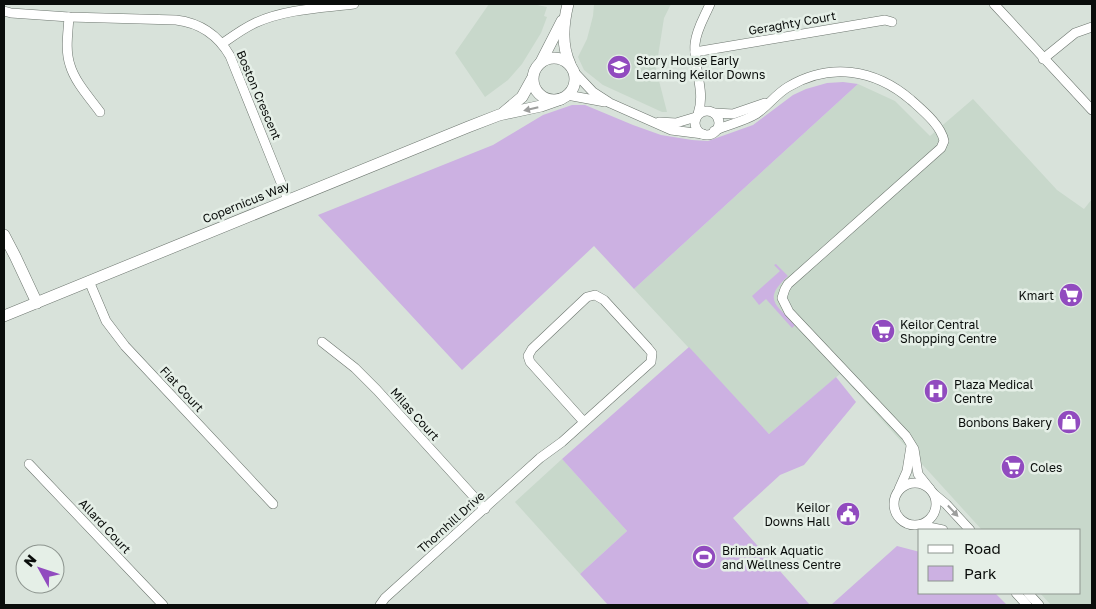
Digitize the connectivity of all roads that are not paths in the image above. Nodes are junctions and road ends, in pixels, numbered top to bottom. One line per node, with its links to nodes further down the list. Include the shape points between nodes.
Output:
1 (354, 4): 9 (street, via 266,18)
2 (710, 4): 10 (street, via 696,37)
3 (994, 4): 11 (street)
4 (567, 9): 12 (street); 13 (street, via 564,43)
5 (4, 11): 6 (street, Boston Crescent)
6 (69, 17): 9 (street, Boston Crescent, via 188,22 212,33); 20 (street, via 69,64)
7 (892, 22): 10 (street, Geraghty Court, via 885,20)
8 (1092, 27): 11 (street, via 1074,33)
9 (223, 44): 27 (street, Boston Crescent)
10 (695, 52): 15 (street)
11 (1043, 59): 19 (street)
12 (541, 62): 13 (street, via 546,58 559,58); 14 (street)
13 (572, 69): 16 (street, via 573,88); 18 (street, via 593,92)
14 (532, 79): 16 (street, via 542,96 551,100); 22 (street, Copernicus Way, via 522,97)
15 (701, 93): 21 (street); 23 (street)
16 (564, 97): 18 (street); 22 (street, Copernicus Way, one-way to 22, via 541,106)
17 (770, 101): 21 (street, via 733,114); 25 (street, via 756,114); 34 (street, via 786,88 807,78 839,72 862,74 902,93 925,114 943,137 937,151 792,280 782,294 787,308 906,436)
18 (610, 103): 24 (street)
19 (1092, 110)
20 (100, 112)
21 (713, 113): 23 (street, via 704,111); 25 (street, via 718,122)
22 (499, 115): 27 (street, Copernicus Way)
23 (697, 116): 24 (street, via 676,123); 26 (street, via 695,125)
24 (649, 120): 26 (street, via 676,132)
25 (714, 132): 26 (street)
26 (703, 134)
27 (288, 200): 29 (street, Copernicus Way)
28 (4, 235): 30 (street)
29 (89, 281): 30 (street, Copernicus Way); 38 (street, Fiat Court, via 106,321 125,346)
30 (37, 303): 31 (street, Copernicus Way)
31 (4, 316)
32 (322, 342): 39 (street, Milas Court, via 377,390)
33 (584, 422): 33 (street, Thornhill Drive, via 528,356 588,297 595,294 652,352 652,358); 39 (street, Thornhill Drive)
34 (911, 446): 36 (street, via 918,474); 37 (street, via 904,480)
35 (30, 464): 45 (street, Allard Court)
36 (932, 491): 37 (street, via 913,483); 40 (street, via 937,505 930,520); 42 (street, one-way to 42)
37 (897, 493): 40 (street, via 896,514 908,524)
38 (273, 504)
39 (485, 509): 46 (street, Thornhill Drive)
40 (920, 525): 41 (street)
41 (938, 529)
42 (969, 529)
43 (1017, 594): 47 (street)
44 (1029, 594): 48 (street)
45 (163, 605)
46 (380, 605)
47 (1027, 605)
48 (1039, 605)

